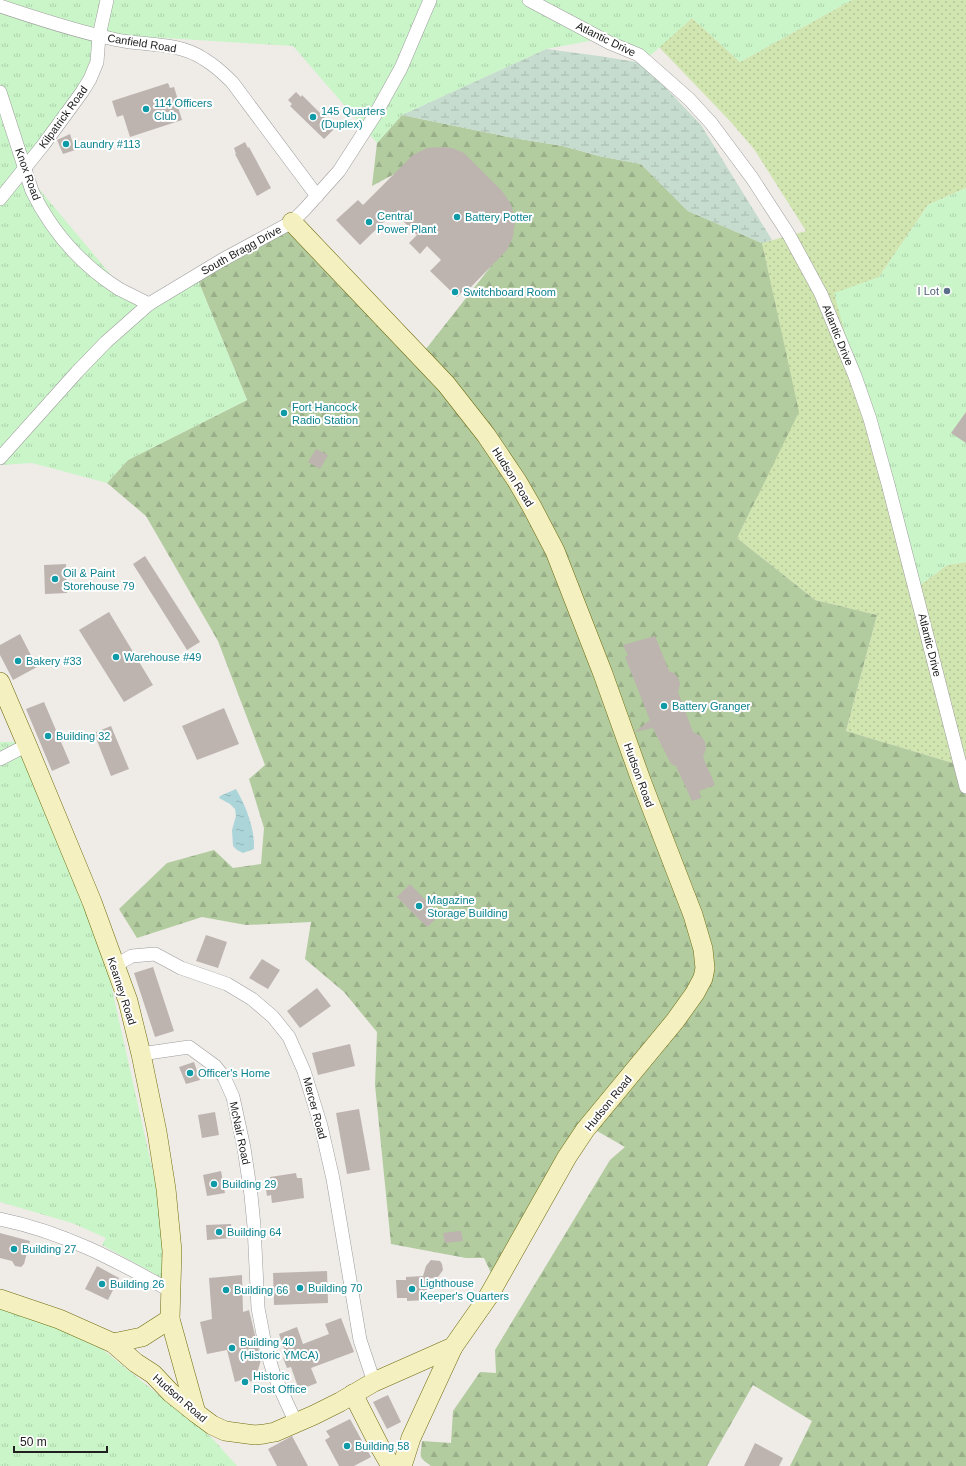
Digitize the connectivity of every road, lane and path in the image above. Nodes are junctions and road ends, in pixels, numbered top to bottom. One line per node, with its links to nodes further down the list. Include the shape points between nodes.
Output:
1 (107, 0): 5 (street, Kilpatrick Road)
2 (430, 0): 8 (street, South Bragg Drive, via 390,89 339,171)
3 (529, 0): 16 (street, Atlantic Drive, via 610,43 639,55 689,98 752,178 789,235 821,294 870,419)
4 (0, 6): 5 (street, Canfield Road)
5 (99, 36): 7 (street, Kilpatrick Road, via 97,62 90,79); 8 (street, Canfield Road, via 181,49 202,58 219,70 232,82)
6 (0, 92): 7 (street, Knox Road)
7 (25, 168): 9 (street, Kilpatrick Road); 11 (street, Knox Road, via 40,207 61,239 94,270 119,288)
8 (317, 196): 10 (street, South Bragg Drive)
9 (0, 199)
10 (292, 222): 11 (street, South Bragg Drive); 24 (street, Hudson Road, via 446,384 486,436 532,507 555,551 603,674 693,915 703,950 705,968 695,993 566,1157 488,1297)
11 (149, 304): 12 (street, South Bragg Drive, via 106,342)
12 (0, 458)
13 (0, 682): 14 (street, Kearney Road)
14 (27, 745): 15 (street); 17 (street, Kearney Road, via 92,902)
15 (0, 759)
16 (966, 788)
17 (114, 966): 18 (street, Kearney Road, via 128,1001); 25 (street, Mercer Road, via 132,956 155,954 181,968 227,984 252,999 273,1017 289,1037 304,1071 321,1126 333,1179 360,1340)
18 (141, 1054): 20 (street, Kearney Road, via 166,1189 172,1251); 28 (street, McNair Road, via 189,1048 215,1066 224,1077 233,1097 251,1195 258,1308 265,1345 274,1375)
19 (0, 1219): 20 (street, via 83,1245)
20 (172, 1290): 22 (street, Kearney Road)
21 (0, 1299): 23 (street, Hudson Road, via 59,1319)
22 (170, 1319): 23 (street, via 142,1336); 27 (street, Kearney Road)
23 (113, 1343): 27 (street, Hudson Road)
24 (453, 1348): 25 (street, Hudson Road); 30 (street, Hudson Road, via 411,1438)
25 (374, 1382): 26 (street, Hudson Road)
26 (353, 1394): 28 (street, Hudson Road); 29 (street)
27 (196, 1413): 28 (street, Hudson Road, via 212,1425 236,1434 275,1432)
28 (296, 1423)
29 (391, 1466)
30 (402, 1466)

